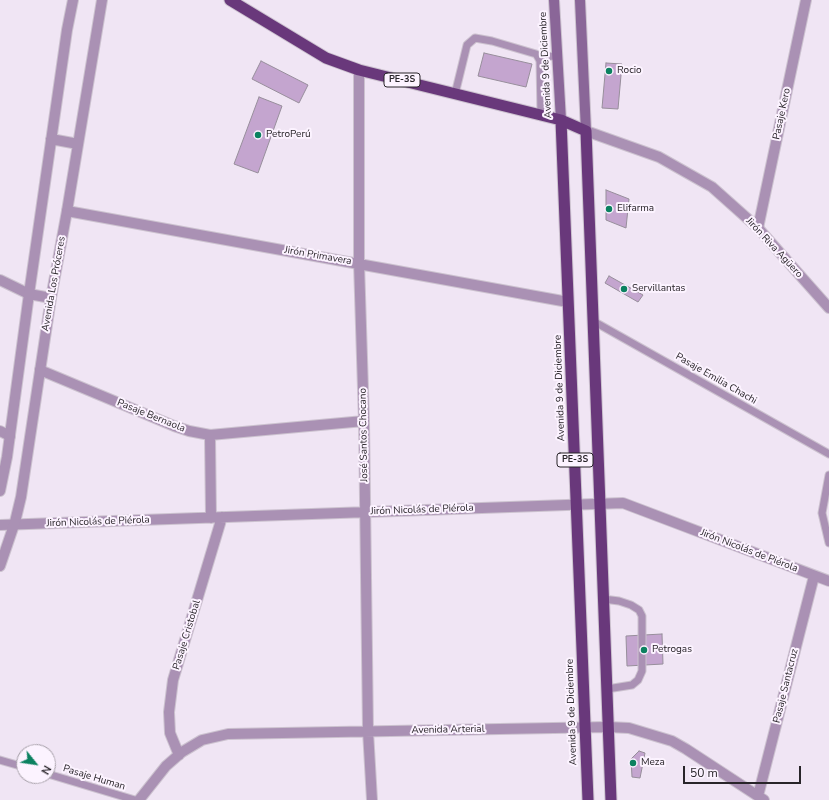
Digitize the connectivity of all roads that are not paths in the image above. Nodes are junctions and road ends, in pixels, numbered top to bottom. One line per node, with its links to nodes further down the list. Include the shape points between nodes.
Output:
1 (73, 0): 14 (street)
2 (102, 0): 15 (street, Avenida Los Próceres)
3 (230, 0): 9 (highway, PE-3S, via 326,58)
4 (554, 0): 7 (main road, Avenida 9 de Diciembre)
5 (580, 0): 13 (main road)
6 (806, 0): 17 (street, Pasaje Kero)
7 (556, 56): 8 (lane); 12 (main road, Avenida 9 de Diciembre)
8 (538, 57): 10 (lane, via 536,54 475,38 467,45); 11 (lane)
9 (359, 70): 10 (highway, PE-3S); 18 (street, José Santos Chocano)
10 (456, 94): 11 (highway, PE-3S)
11 (541, 115): 12 (highway, PE-3S)
12 (561, 120): 13 (highway, PE-3S); 22 (highway, Avenida 9 de Diciembre / PE-3S)
13 (586, 131): 17 (street, Jirón Riva Agüero, via 659,157 712,187); 24 (highway, PE-3S)
14 (51, 139): 15 (street); 20 (street)
15 (78, 144): 16 (street, Avenida Los Próceres)
16 (67, 211): 18 (street, Jirón Primavera); 21 (street, Avenida Los Próceres)
17 (758, 228): 23 (street, Jirón Riva Agüero)
18 (358, 263): 22 (street, Jirón Primavera); 26 (street, José Santos Chocano)
19 (0, 280): 20 (street)
20 (28, 294): 21 (street); 29 (street)
21 (51, 298): 25 (street, Avenida Los Próceres)
22 (568, 302): 33 (highway, Avenida 9 de Diciembre / PE-3S)
23 (829, 308)
24 (593, 321): 30 (lane, Pasaje Emilia Chachi); 34 (highway, PE-3S)
25 (40, 370): 28 (street, Pasaje Bernaola, via 174,426); 38 (street, Avenida Los Próceres, via 21,496)
26 (364, 421): 28 (street, Pasaje Bernaola); 35 (street, José Santos Chocano)
27 (0, 431): 29 (street)
28 (210, 435): 37 (street)
29 (10, 436): 32 (street)
30 (829, 454)
31 (829, 475): 40 (lane, via 822,513)
32 (0, 491)
33 (576, 504): 34 (street, Jirón Nicolás de Piérola); 35 (street, Jirón Nicolás de Piérola); 47 (highway, Avenida 9 de Diciembre / PE-3S)
34 (600, 504): 42 (street, Jirón Nicolás de Piérola, via 623,503); 44 (highway, PE-3S)
35 (365, 512): 36 (street, Jirón Nicolás de Piérola); 48 (street, José Santos Chocano)
36 (222, 517): 37 (street, Jirón Nicolás de Piérola); 49 (street, Pasaje Cristobal, via 173,680 169,712 170,733)
37 (211, 518): 38 (street, Jirón Nicolás de Piérola)
38 (14, 524): 39 (street, Jirón Nicolás de Piérola); 41 (street, Avenida Los Próceres)
39 (0, 525)
40 (829, 543)
41 (0, 566)
42 (814, 576): 43 (street, Jirón Nicolás de Piérola); 53 (street, Pasaje Santacruz)
43 (829, 581)
44 (604, 599): 45 (highway, PE-3S); 45 (lane, via 631,605 642,616 642,671 638,680 632,685)
45 (607, 689): 46 (highway, PE-3S)
46 (608, 727): 47 (street, Avenida Arterial); 53 (street, Avenida Arterial, via 629,728 672,741); 58 (highway, PE-3S)
47 (585, 728): 48 (street, Avenida Arterial); 57 (highway, Avenida 9 de Diciembre / PE-3S)
48 (368, 731): 49 (street, Avenida Arterial, via 228,734 202,740); 56 (street, José Santos Chocano)
49 (179, 755): 55 (street, Avenida Arterial, via 166,766)
50 (0, 760): 51 (lane)
51 (16, 765)
52 (56, 776): 54 (lane, Pasaje Human)
53 (761, 798)
54 (135, 800)
55 (139, 800)
56 (372, 800)
57 (588, 800)
58 (611, 800)

